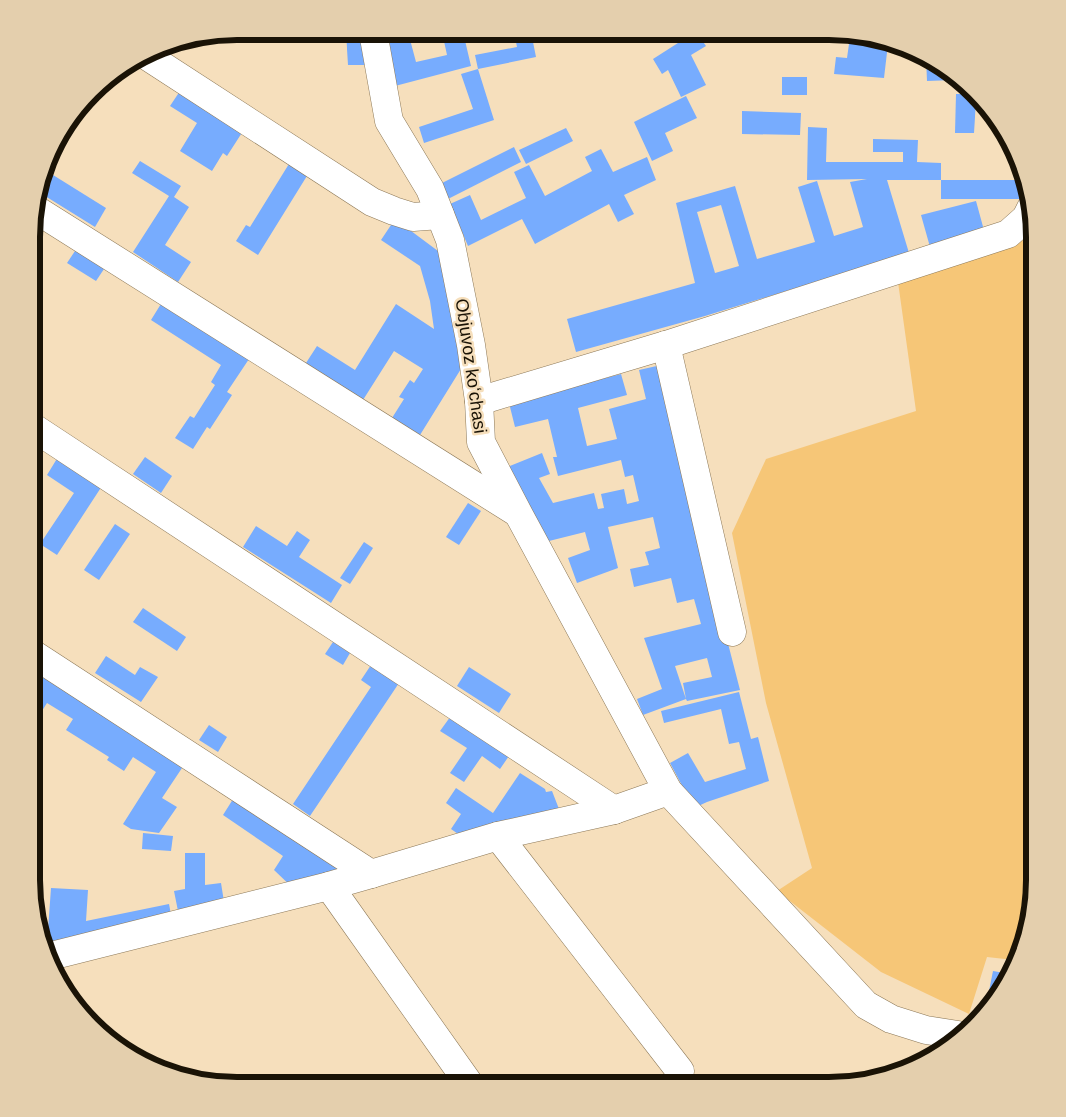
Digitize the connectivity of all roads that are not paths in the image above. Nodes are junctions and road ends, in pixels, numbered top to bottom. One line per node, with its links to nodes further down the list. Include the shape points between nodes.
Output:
1 (375, 40): 4 (street, Objuvoz koʻchasi, via 389,121 430,189)
2 (152, 59): 4 (street, via 372,202 413,217)
3 (42, 213): 9 (street)
4 (440, 215): 7 (street, Objuvoz koʻchasi, via 450,240 460,286)
5 (1025, 219): 6 (street, via 1008,234)
6 (666, 345): 7 (street); 10 (street)
7 (479, 401): 9 (street, Objuvoz koʻchasi, via 481,442)
8 (40, 432): 13 (street)
9 (518, 513): 12 (street, Objuvoz koʻchasi)
10 (732, 632)
11 (40, 659): 15 (street)
12 (668, 791): 13 (street); 18 (street, Objuvoz koʻchasi, via 866,1005 926,1030)
13 (614, 810): 14 (street)
14 (498, 836): 15 (street); 19 (street)
15 (371, 874): 16 (street)
16 (329, 886): 17 (street); 20 (street)
17 (55, 955)
18 (952, 1034)
19 (680, 1071)
20 (464, 1077)

